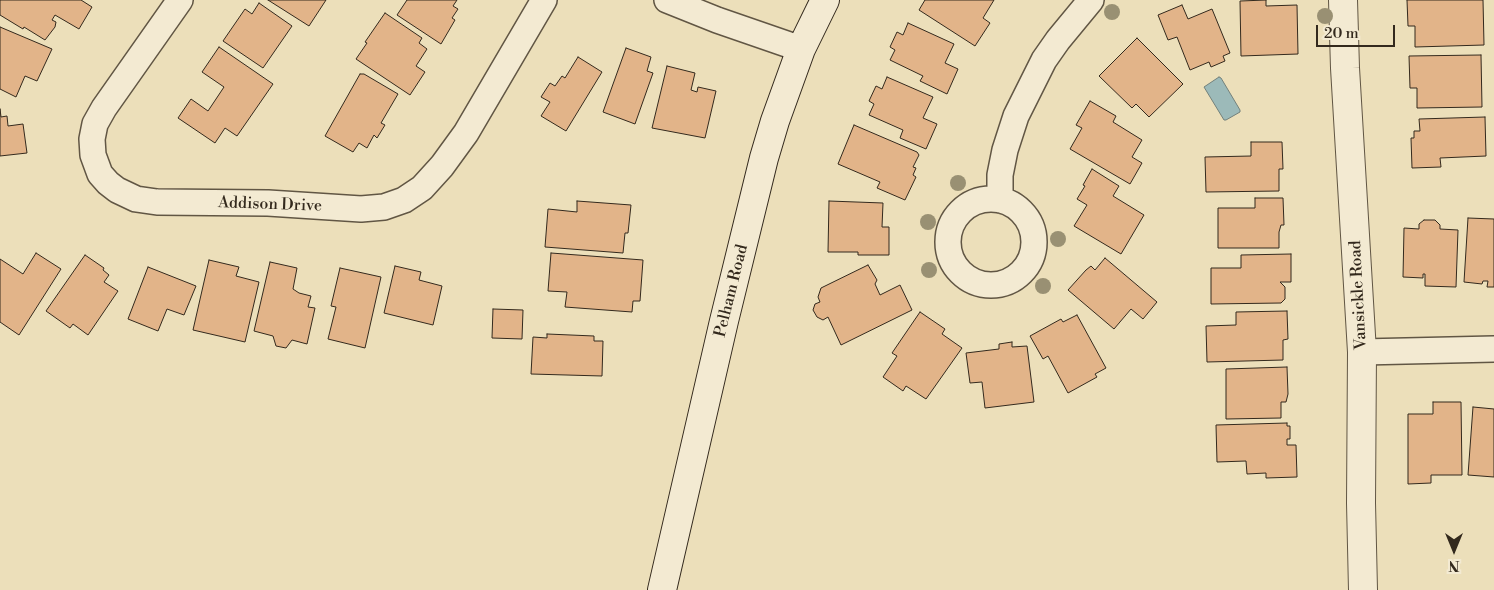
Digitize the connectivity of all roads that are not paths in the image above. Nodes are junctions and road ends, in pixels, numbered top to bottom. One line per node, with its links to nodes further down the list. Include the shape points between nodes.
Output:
1 (180, 0): 2 (street, Addison Drive, via 95,124 93,155 100,174 116,190 136,199 157,202 268,203 361,209 384,207 404,200 422,188 442,166 466,133)
2 (544, 0)
3 (667, 0): 7 (street)
4 (825, 0): 7 (main road, Pelham Road)
5 (1091, 0): 8 (street, via 1044,60 1016,116 1000,175)
6 (1343, 0): 10 (main road, Vansickle Road)
7 (801, 49): 11 (main road, Pelham Road, via 764,158)
8 (1000, 200)
9 (1494, 349): 10 (street)
10 (1362, 352): 12 (main road, Vansickle Road)
11 (662, 590)
12 (1363, 590)

